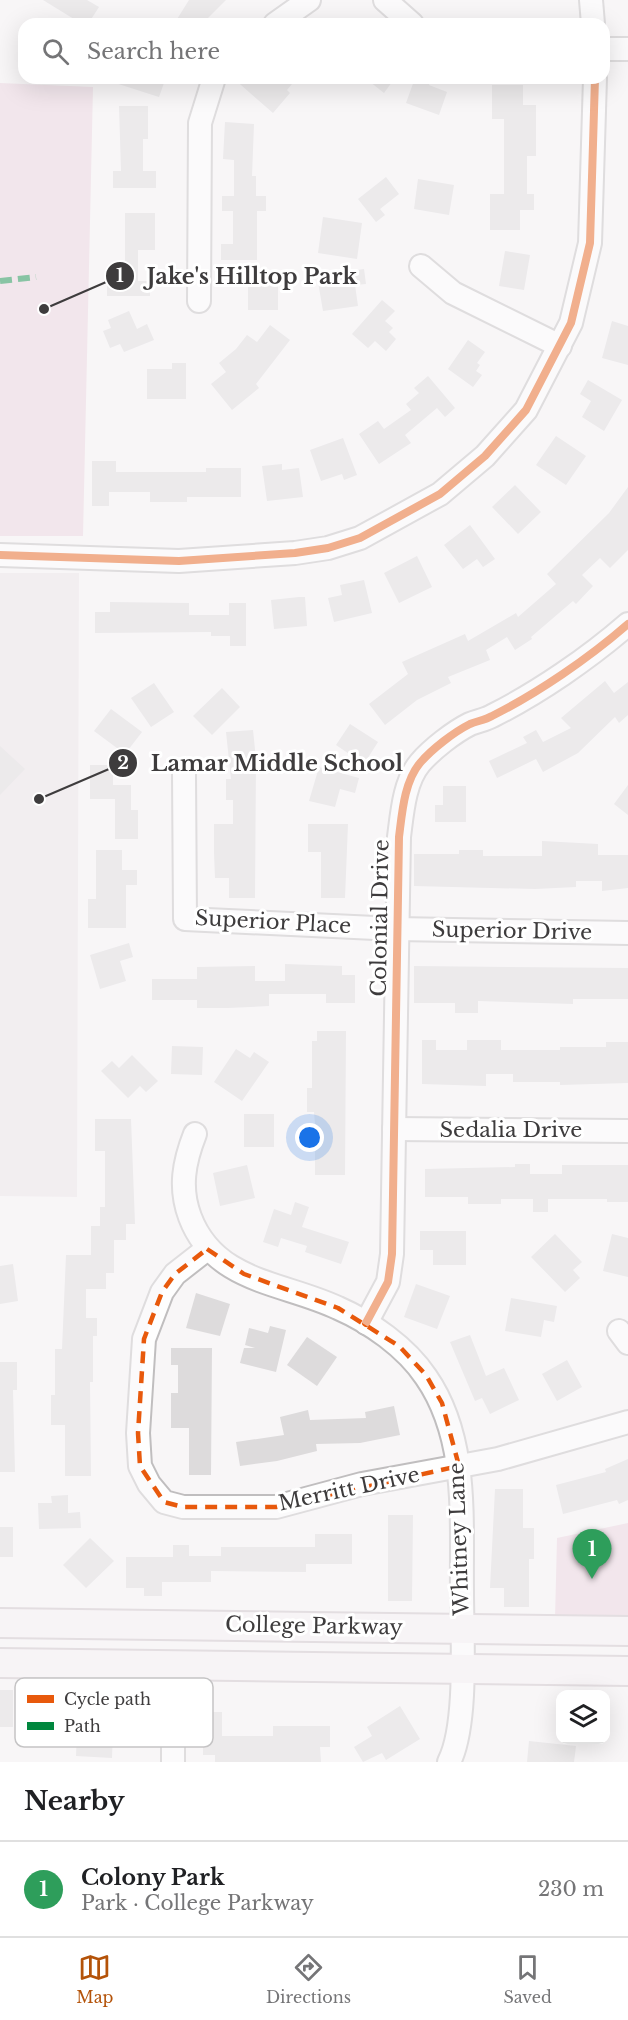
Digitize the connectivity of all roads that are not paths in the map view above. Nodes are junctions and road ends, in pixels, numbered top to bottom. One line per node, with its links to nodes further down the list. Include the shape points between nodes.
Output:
1 (309, 0): 4 (street)
2 (386, 0): 5 (street)
3 (591, 0): 6 (street)
4 (284, 18)
5 (406, 18)
6 (592, 18)
7 (610, 49): 8 (street)
8 (628, 49)
9 (212, 84): 12 (street, via 200,123)
10 (595, 84): 13 (street, via 590,243 571,323)
11 (421, 266): 13 (street, via 453,293)
12 (199, 301)
13 (560, 346): 14 (street, via 526,410 485,456 440,494 360,538 295,553 179,561)
14 (0, 555)
15 (628, 624): 17 (street, Colonial Drive, via 571,668 491,717 470,724 420,763 403,806)
16 (184, 774): 17 (street, Superior Place, via 185,919)
17 (396, 929): 18 (street, Superior Drive); 19 (street, Colonial Drive)
18 (628, 933)
19 (394, 1129): 20 (street, Sedalia Drive); 23 (street, Colonial Drive, via 391,1263 388,1282)
20 (628, 1131)
21 (195, 1134): 22 (street, Whitney Lane, via 184,1166 184,1190 194,1228)
22 (207, 1249): 23 (street, Whitney Lane, via 243,1274 338,1308); 25 (street, Merritt Drive, via 175,1274 162,1292 144,1339 138,1433 140,1466 164,1502 183,1507 276,1507 362,1484)
23 (366, 1323): 25 (street, Whitney Lane, via 399,1346 426,1375 442,1402)
24 (628, 1422): 25 (street, via 498,1459)
25 (459, 1466): 27 (street, Whitney Lane)
26 (0, 1623): 27 (main road, College Parkway)
27 (462, 1628): 28 (main road, College Parkway); 31 (street, Whitney Lane)
28 (628, 1631)
29 (0, 1663): 30 (main road, College Parkway)
30 (173, 1665): 31 (main road, College Parkway); 33 (street)
31 (461, 1667): 32 (main road, College Parkway); 36 (street, Whitney Lane, via 457,1747)
32 (628, 1671)
33 (173, 1678)
34 (172, 1747): 35 (street)
35 (172, 1762)
36 (449, 1762)

